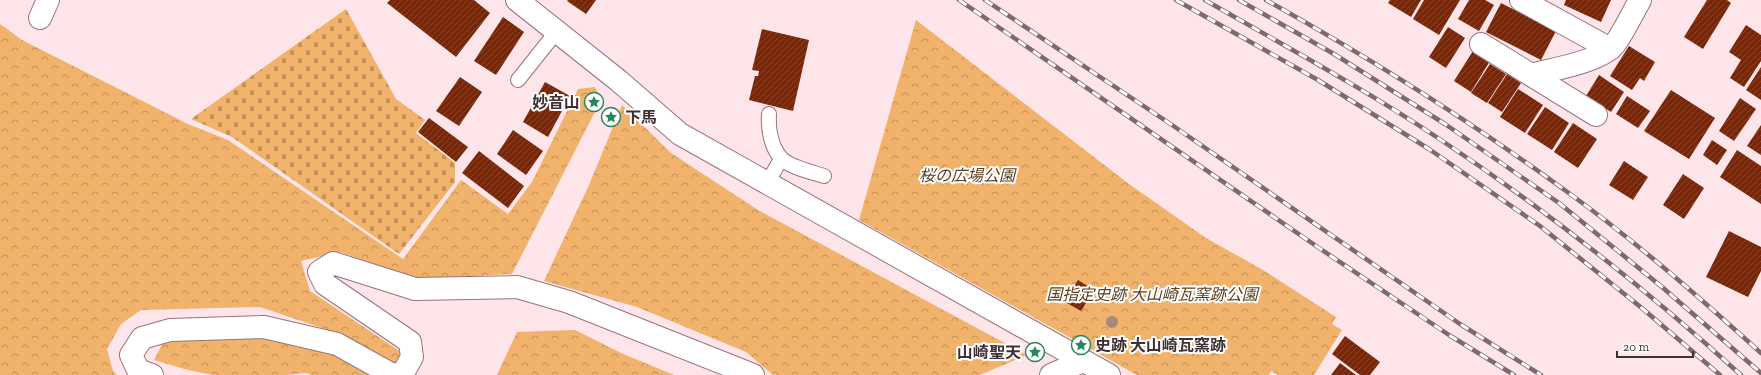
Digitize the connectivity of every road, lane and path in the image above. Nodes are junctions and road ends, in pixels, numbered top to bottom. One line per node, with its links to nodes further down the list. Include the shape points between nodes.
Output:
1 (518, 0): 4 (street)
2 (1521, 0): 6 (street)
3 (1640, 0): 6 (street)
4 (557, 32): 8 (lane); 13 (street, via 680,134)
5 (1481, 44): 7 (street)
6 (1610, 49): 7 (street, via 1588,60)
7 (1531, 75): 10 (street)
8 (518, 80)
9 (769, 114): 11 (lane, via 770,133)
10 (1596, 115)
11 (781, 159): 12 (lane); 13 (lane)
12 (824, 176)
13 (768, 182): 14 (street)
14 (1083, 362): 18 (street); 19 (street)
15 (152, 375): 16 (street, via 138,370 131,354 142,338 170,330 264,327 337,344 391,374)
16 (401, 375): 17 (street, via 412,357 410,342 325,284 319,272 333,263 415,289 517,287 569,302)
17 (753, 375)
18 (1051, 375)
19 (1109, 375)

